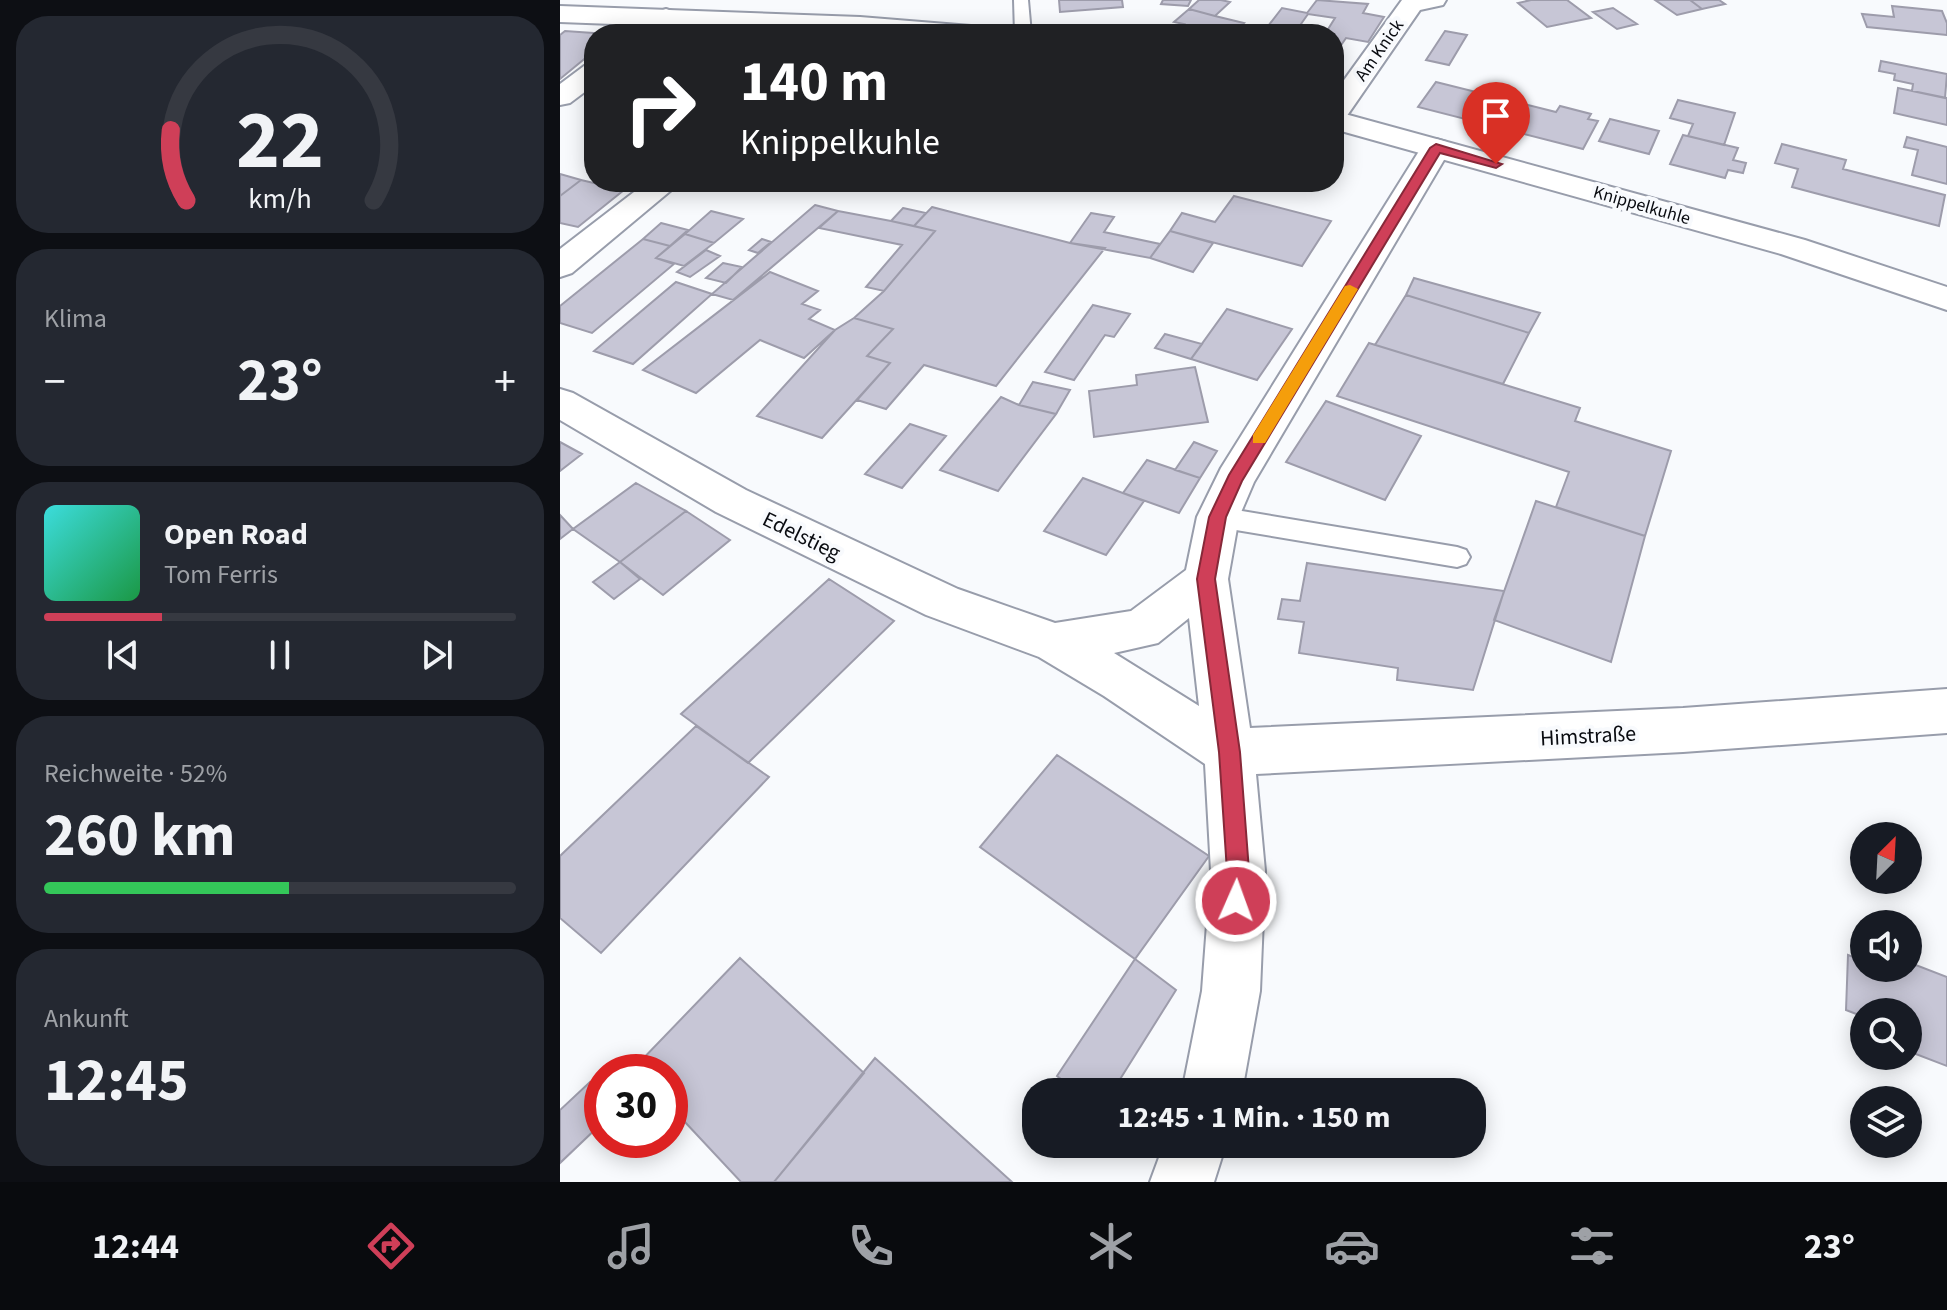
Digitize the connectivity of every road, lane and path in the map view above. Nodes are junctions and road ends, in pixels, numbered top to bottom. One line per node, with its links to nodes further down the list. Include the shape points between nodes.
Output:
1 (1021, 0): 7 (lane)
2 (1434, 0): 10 (street, Am Knick, via 1412,4)
3 (560, 14): 4 (street)
4 (666, 17): 5 (street); 6 (street)
5 (657, 24)
6 (776, 24)
7 (1022, 24)
8 (584, 79): 9 (street)
9 (560, 97)
10 (1344, 103)
11 (1344, 120): 12 (street, Knippelkuhle)
12 (1436, 148): 15 (street, Knippelkuhle, via 1793,247); 17 (street, via 1235,479)
13 (653, 192): 14 (street)
14 (560, 266)
15 (1947, 299)
16 (560, 403): 20 (street, Edelstieg, via 731,501 942,602)
17 (1218, 517): 18 (lane); 19 (street)
18 (1457, 557)
19 (1206, 579): 20 (street, Edelstieg, via 1142,629); 22 (street)
20 (1055, 643): 22 (street, Edelstieg)
21 (1947, 711): 22 (street, Himstraße)
22 (1229, 752): 23 (street, via 1238,871 1231,991)
23 (1215, 1078)
24 (1190, 1158): 25 (street)
25 (1182, 1182)

